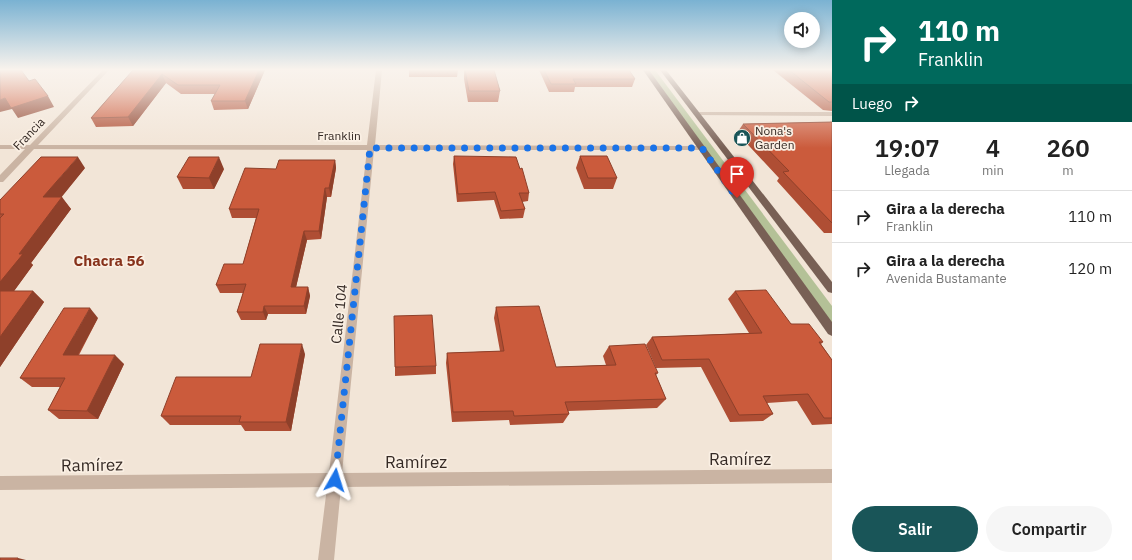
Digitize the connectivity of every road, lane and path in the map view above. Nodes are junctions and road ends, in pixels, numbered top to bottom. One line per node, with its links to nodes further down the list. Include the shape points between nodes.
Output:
1 (81, 96): 8 (street, Francia)
2 (376, 96): 9 (street, Calle 104)
3 (665, 96): 10 (main road)
4 (684, 96): 5 (main road)
5 (698, 114): 6 (street); 12 (main road)
6 (832, 114)
7 (0, 147): 8 (street, Franklin)
8 (31, 147): 9 (street, Franklin); 11 (street, Francia)
9 (370, 148): 10 (street, Franklin); 15 (street, Calle 104)
10 (702, 148): 13 (main road)
11 (0, 180)
12 (832, 290)
13 (832, 331)
14 (832, 476): 15 (street, Ramírez)
15 (335, 480): 16 (street, Ramírez); 17 (street, Calle 104)
16 (0, 484)
17 (326, 560)

